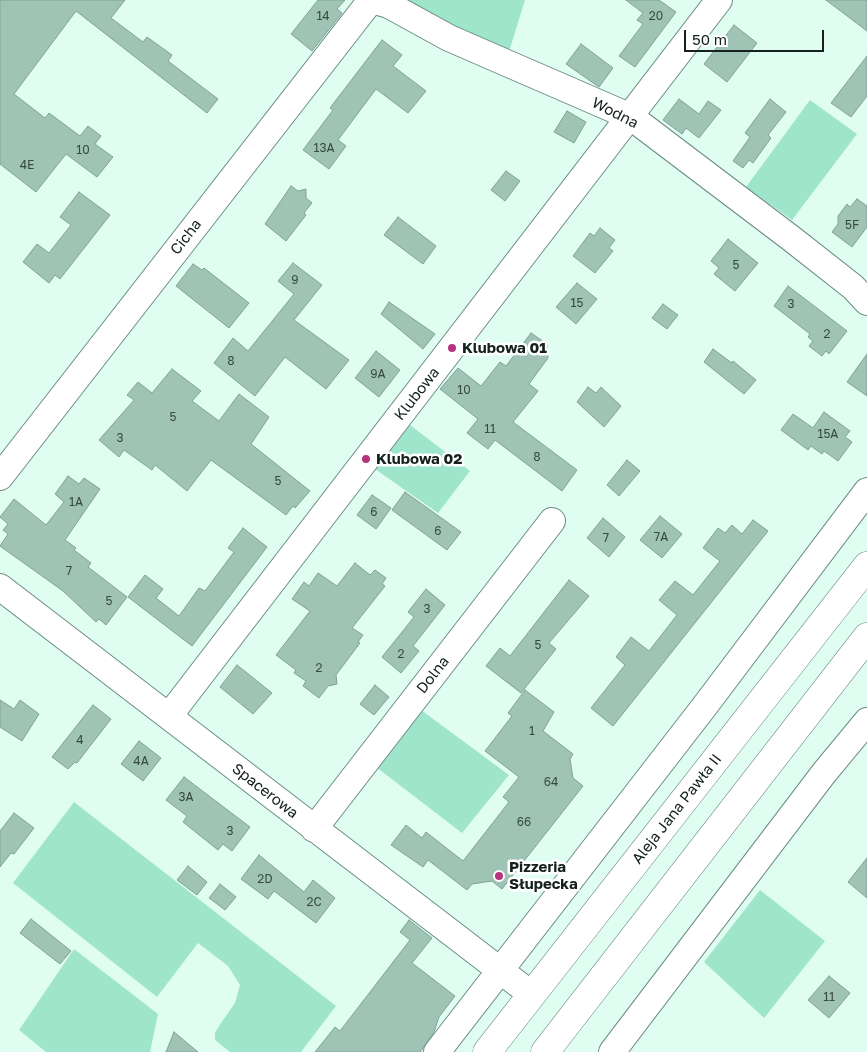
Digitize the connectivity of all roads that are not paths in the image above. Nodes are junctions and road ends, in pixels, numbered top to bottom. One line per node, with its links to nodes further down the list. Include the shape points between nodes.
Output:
1 (719, 0): 3 (street, Klubowa)
2 (375, 1): 3 (street, Wodna, via 449,38); 5 (street, Cicha, via 368,4)
3 (631, 117): 4 (street, Wodna); 11 (street, Klubowa)
4 (862, 294)
5 (0, 477)
6 (867, 491): 14 (street, via 704,707)
7 (552, 521): 13 (street, Dolna)
8 (867, 566): 15 (main road, Aleja Jana Pawła II)
9 (2, 592): 11 (street, Spacerowa)
10 (867, 637): 18 (main road)
11 (169, 716): 13 (street, Spacerowa)
12 (867, 721): 19 (street)
13 (314, 829): 14 (street, Spacerowa)
14 (499, 969): 15 (street, Spacerowa); 16 (street)
15 (531, 994): 17 (main road, Aleja Jana Pawła II)
16 (436, 1052)
17 (487, 1052)
18 (545, 1052)
19 (612, 1052)

